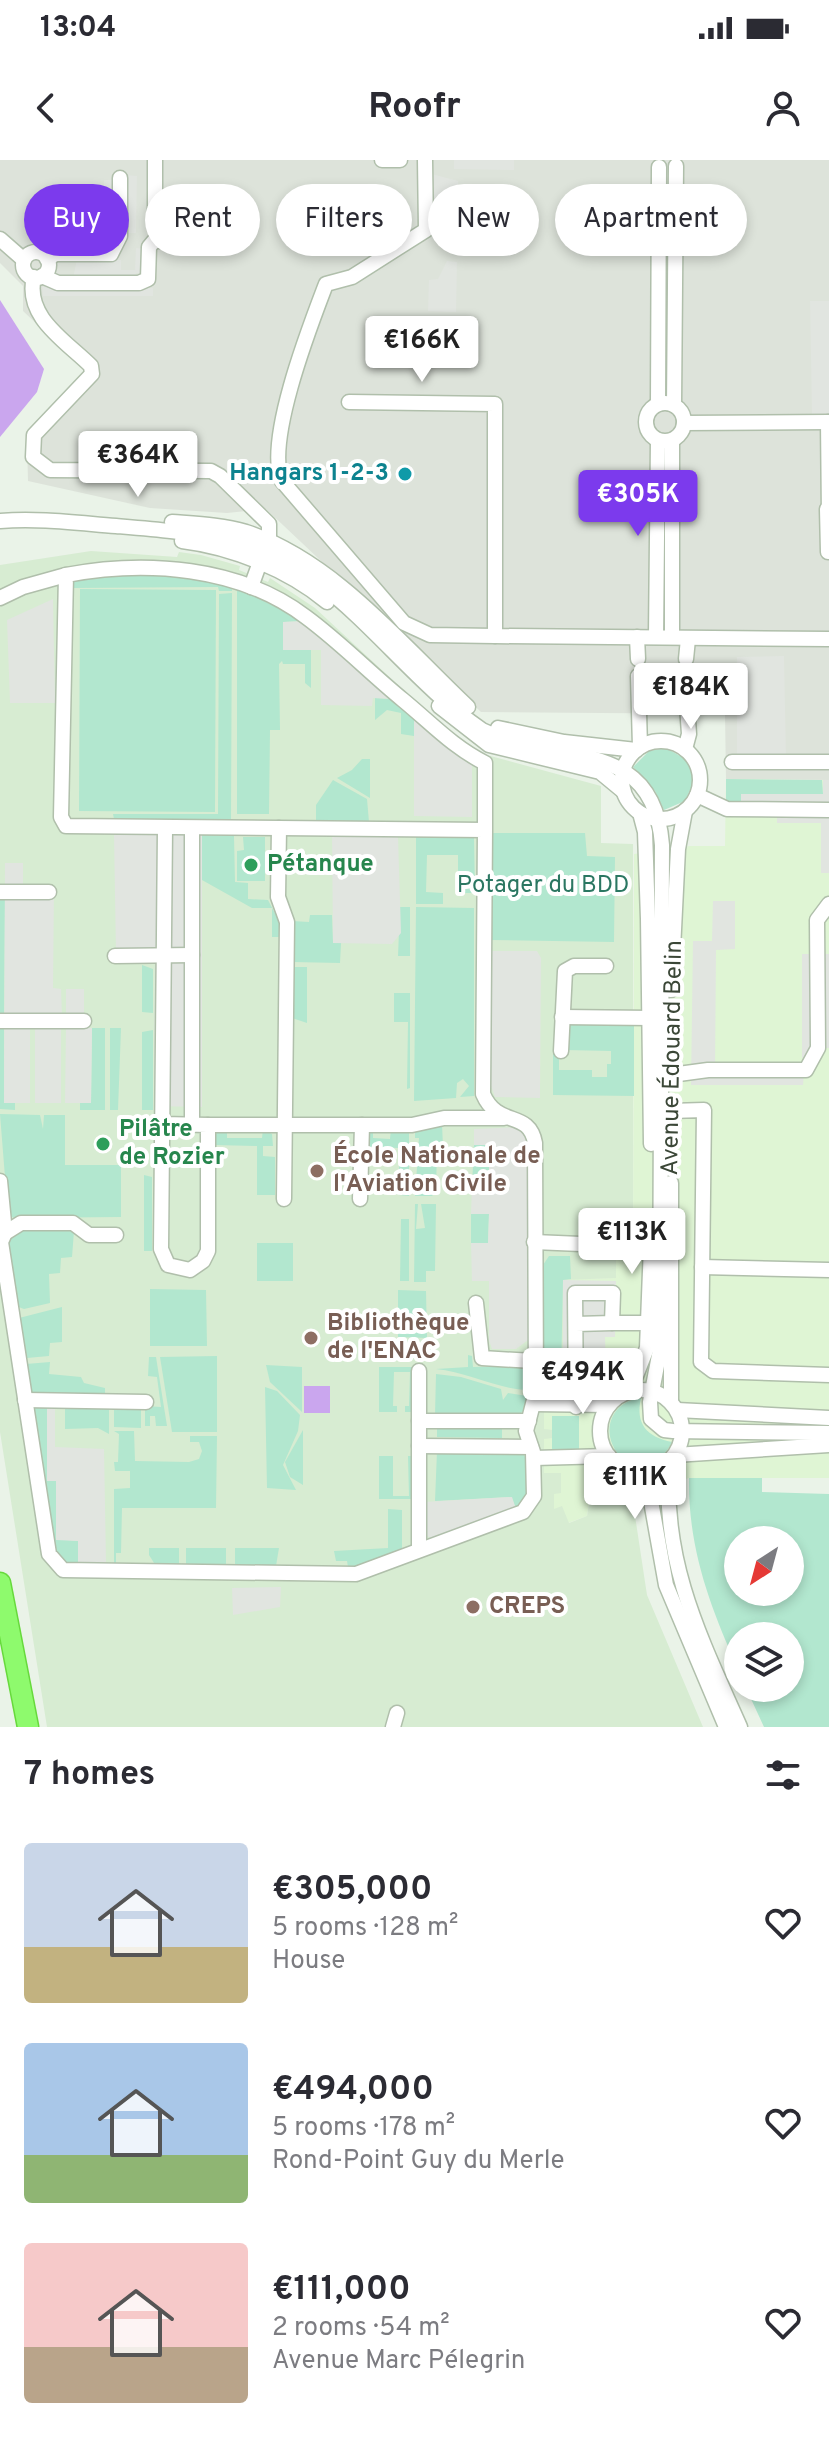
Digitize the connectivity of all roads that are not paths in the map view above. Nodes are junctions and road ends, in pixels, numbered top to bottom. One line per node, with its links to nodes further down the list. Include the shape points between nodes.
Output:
1 (155, 160): 8 (street)
2 (382, 160): 3 (street)
3 (400, 160)
4 (425, 160): 28 (street, via 426,230 352,277 326,284 280,426 278,472 404,623 430,635)
5 (680, 163): 6 (street); 15 (street)
6 (654, 164): 15 (street)
7 (120, 178): 11 (street, via 120,236 111,254 56,254)
8 (155, 184)
9 (0, 239): 12 (street)
10 (149, 256): 13 (street, via 148,279 139,283 58,283)
11 (47, 259): 12 (street, via 34,252); 13 (street, via 48,269)
12 (24, 260): 13 (street, via 24,269)
13 (38, 277): 23 (street, via 30,290 33,308 91,366 92,374 34,435 33,457 39,465 50,470 211,471 265,518 270,530)
14 (349, 402): 28 (street, via 495,404)
15 (666, 405): 17 (street, via 682,413); 18 (street, via 646,419 648,431)
16 (828, 422): 17 (street); 20 (street)
17 (684, 423): 18 (street, via 681,433)
18 (665, 440): 29 (street); 31 (street)
19 (0, 512): 23 (street, via 42,510 202,524 234,529)
20 (828, 512): 24 (street)
21 (0, 521): 23 (street, via 52,520 204,535)
22 (0, 531): 23 (street, via 43,529)
23 (264, 552): 26 (street); 38 (street, via 340,588 494,726 549,740); 42 (street, via 318,582 482,730 515,744 592,756); 43 (street, via 477,738 502,750 600,772)
24 (828, 552)
25 (66, 575): 26 (street, via 152,568 205,574); 27 (street); 50 (street, via 64,824)
26 (251, 587): 52 (street, via 305,616 429,725 485,763)
27 (0, 598)
28 (495, 636): 30 (street)
29 (656, 636): 30 (street); 31 (street)
30 (637, 637): 34 (street)
31 (672, 637): 32 (street)
32 (688, 639): 33 (street); 35 (street)
33 (829, 639)
34 (638, 659)
35 (686, 659)
36 (638, 676): 38 (street)
37 (685, 677): 39 (street)
38 (638, 748): 39 (street, via 663,741); 42 (street)
39 (685, 749): 44 (street, via 700,775)
40 (732, 762): 41 (street)
41 (829, 762)
42 (623, 769): 43 (street); 48 (street, via 643,788)
43 (623, 791): 47 (street)
44 (697, 795): 45 (street, via 727,809); 46 (street)
45 (829, 810)
46 (685, 811): 48 (street); 66 (street, Avenue Édouard Belin, via 671,978)
47 (640, 813): 48 (street); 61 (street, Avenue Édouard Belin)
48 (659, 820): 91 (street, via 660,1350)
49 (279, 828): 51 (street); 52 (street); 72 (street, via 278,897 287,922)
50 (165, 829): 51 (street); 56 (street)
51 (192, 829): 57 (street)
52 (485, 830): 68 (street, via 483,1094)
53 (0, 892): 54 (street)
54 (49, 892)
55 (829, 904): 64 (street, via 817,920)
56 (164, 955): 57 (street); 58 (street); 69 (street)
57 (192, 955): 70 (street)
58 (115, 956)
59 (606, 966): 60 (street, via 567,969)
60 (562, 1017): 61 (street); 65 (street)
61 (651, 1018): 80 (street, Avenue Édouard Belin)
62 (0, 1021): 63 (street)
63 (84, 1021)
64 (823, 1032): 66 (street, via 806,1070)
65 (561, 1051)
66 (671, 1075): 67 (street, Avenue Édouard Belin)
67 (670, 1111): 81 (street, via 704,1110); 96 (street, Avenue Édouard Belin)
68 (504, 1118): 73 (street); 79 (street, via 524,1122 533,1132)
69 (163, 1124): 70 (street); 71 (street, via 161,1249 168,1265 190,1270 208,1251)
70 (192, 1125): 71 (street)
71 (208, 1125): 72 (street)
72 (285, 1125): 73 (street); 75 (street)
73 (362, 1125): 76 (street)
74 (0, 1181): 77 (street)
75 (284, 1199)
76 (360, 1199)
77 (5, 1233): 78 (street, via 21,1223 73,1223 89,1235); 92 (street, via 0,1251)
78 (116, 1235)
79 (534, 1242): 80 (street); 87 (street)
80 (651, 1247): 85 (street, Avenue Édouard Belin)
81 (702, 1267): 82 (street); 89 (street, via 705,1368)
82 (829, 1270)
83 (476, 1303): 87 (street, via 482,1358)
84 (612, 1323): 85 (street); 86 (street); 86 (street, via 613,1293 575,1293)
85 (647, 1323): 90 (street, Avenue Édouard Belin, via 645,1358)
86 (576, 1324): 97 (street)
87 (533, 1361): 94 (street)
88 (419, 1371): 99 (street)
89 (829, 1375)
90 (630, 1391): 91 (street); 95 (street)
91 (652, 1391): 96 (street); 101 (street, via 651,1419 664,1430)
92 (25, 1400): 93 (street); 109 (street, via 49,1554 63,1570 356,1574)
93 (146, 1402)
94 (534, 1404): 97 (street); 100 (street)
95 (609, 1405): 97 (street); 106 (street, via 600,1422)
96 (674, 1406): 98 (street); 101 (street, Avenue Édouard Belin)
97 (576, 1407)
98 (829, 1418)
99 (419, 1421): 100 (street); 104 (street)
100 (529, 1421): 105 (street, via 526,1437)
101 (682, 1431): 102 (street); 107 (street)
102 (829, 1433)
103 (829, 1445): 107 (street)
104 (419, 1446): 105 (street); 109 (street)
105 (532, 1452): 106 (street); 109 (street, via 534,1496 523,1512)
106 (609, 1456): 108 (street)
107 (672, 1458): 108 (street, via 650,1471); 113 (street, via 670,1532 680,1583)
108 (632, 1472): 112 (street, via 649,1490 666,1585)
109 (419, 1550)
110 (0, 1583): 111 (highway)
111 (28, 1727)
112 (726, 1727)
113 (740, 1727)

